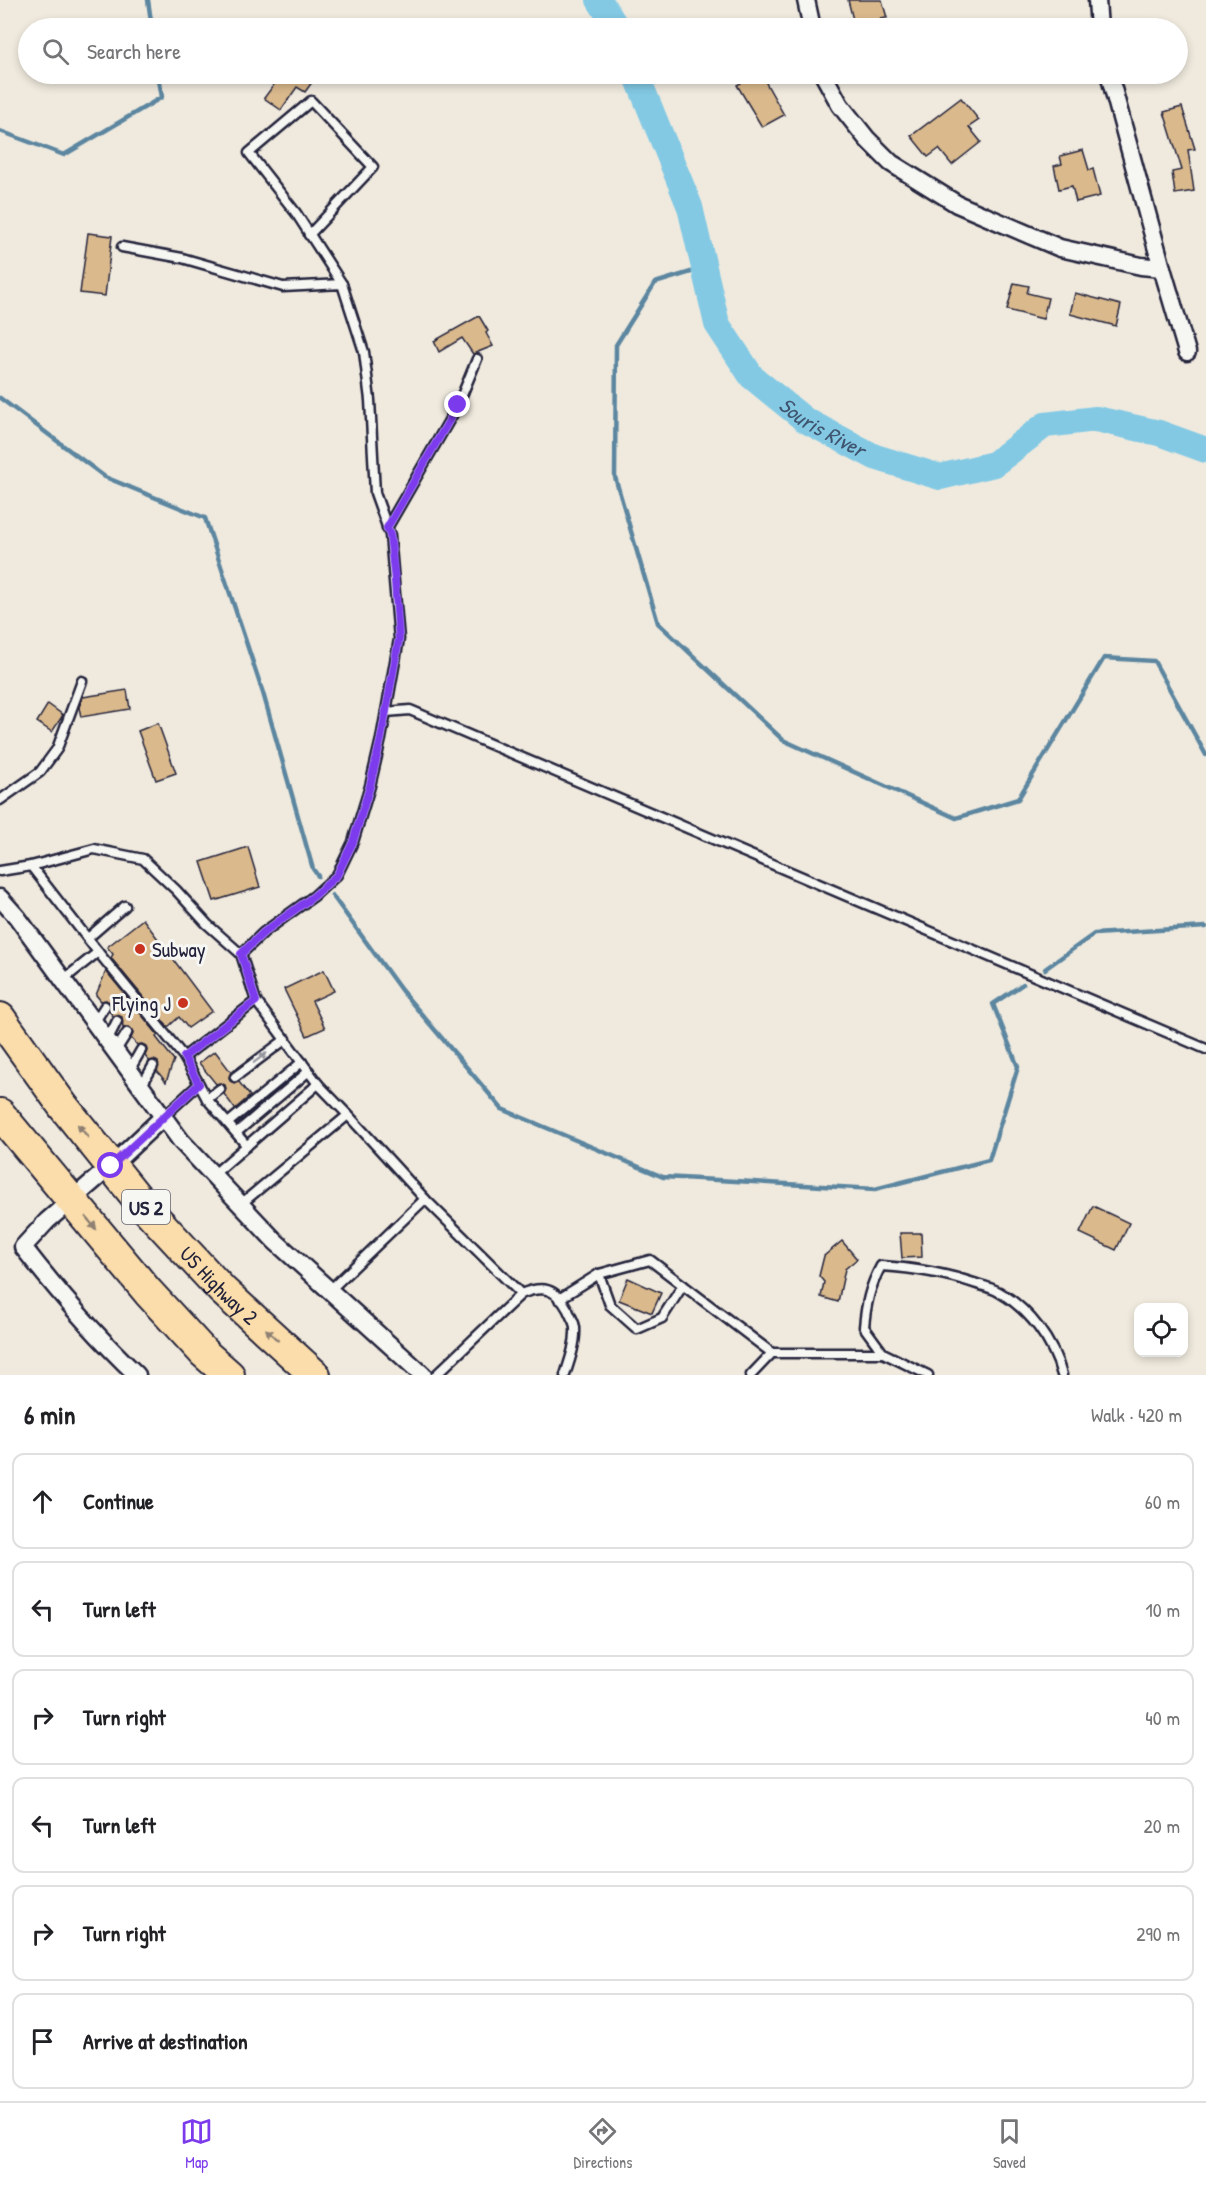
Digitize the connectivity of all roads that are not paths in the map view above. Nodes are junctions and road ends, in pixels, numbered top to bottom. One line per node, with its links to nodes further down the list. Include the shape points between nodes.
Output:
1 (806, 0): 3 (street)
2 (1097, 0): 4 (street)
3 (810, 18)
4 (1098, 18)
5 (828, 84): 9 (street, via 840,105 891,163 957,204 1060,248)
6 (1112, 84): 9 (street)
7 (309, 235): 7 (lane, via 373,167 311,101 249,153); 10 (lane)
8 (122, 247): 10 (lane, via 182,258 283,287)
9 (1162, 268): 11 (street)
10 (342, 284): 13 (lane, via 364,352 375,493)
11 (1187, 352)
12 (477, 359): 13 (lane, via 458,405)
13 (387, 528): 15 (lane, via 399,639)
14 (82, 681): 17 (lane, via 57,749 40,772)
15 (386, 712): 24 (lane, via 370,786 337,875); 39 (lane, via 410,711)
16 (0, 787): 17 (lane)
17 (3, 798)
18 (31, 866): 19 (lane); 22 (lane); 24 (lane, via 94,849 143,859)
19 (0, 871)
20 (0, 898): 25 (street)
21 (125, 906): 22 (lane)
22 (88, 938): 23 (lane)
23 (98, 952): 25 (lane); 31 (lane, via 141,1011)
24 (241, 954): 26 (lane)
25 (63, 980): 30 (street)
26 (256, 1001): 35 (lane); 40 (lane)
27 (105, 1006): 30 (lane)
28 (0, 1018): 57 (highway, US Highway 2 / US 2, one-way to 28)
29 (117, 1021): 36 (lane)
30 (94, 1023): 36 (street)
31 (156, 1023): 32 (lane); 34 (lane)
32 (151, 1031)
33 (127, 1034): 36 (lane)
34 (168, 1038): 37 (lane); 40 (lane)
35 (286, 1039): 41 (lane); 45 (lane, one-way to 35)
36 (111, 1046): 43 (street)
37 (163, 1047)
38 (141, 1050): 43 (lane)
39 (1206, 1050)
40 (184, 1057): 46 (lane)
41 (302, 1062): 44 (lane); 54 (lane)
42 (153, 1066): 48 (lane)
43 (129, 1071): 48 (street)
44 (309, 1071): 47 (lane); 55 (lane)
45 (235, 1077)
46 (199, 1084): 50 (lane); 53 (lane)
47 (318, 1084): 52 (lane); 56 (lane)
48 (141, 1088): 53 (street)
49 (220, 1089): 50 (lane)
50 (207, 1099): 54 (lane)
51 (0, 1113): 60 (highway, US 2)
52 (348, 1115): 59 (lane); 61 (lane)
53 (163, 1117): 57 (street); 58 (street)
54 (228, 1123): 55 (lane)
55 (237, 1132): 56 (lane)
56 (247, 1146): 58 (lane)
57 (111, 1166): 60 (street); 71 (highway, US Highway 2 / US 2, one-way to 57, via 222,1290)
58 (213, 1175): 61 (street)
59 (425, 1199): 64 (lane); 65 (lane)
60 (71, 1200): 69 (street, via 23,1247 58,1292); 70 (highway, US 2, one-way to 70, via 148,1292)
61 (241, 1204): 64 (street)
62 (599, 1274): 63 (lane, via 650,1260); 63 (lane, via 610,1305 637,1329 662,1318); 66 (lane)
63 (683, 1286): 67 (lane)
64 (330, 1290): 72 (street)
65 (521, 1294): 66 (lane, via 536,1288 552,1291); 73 (lane)
66 (559, 1299): 74 (lane, via 576,1326)
67 (772, 1353): 68 (lane); 75 (lane)
68 (883, 1353): 76 (lane); 77 (lane, via 864,1326 871,1284 880,1266 919,1269 998,1291 1033,1318)
69 (137, 1375)
70 (229, 1375)
71 (315, 1375)
72 (423, 1375)
73 (436, 1375)
74 (565, 1375)
75 (751, 1375)
76 (928, 1375)
77 (1062, 1375)

